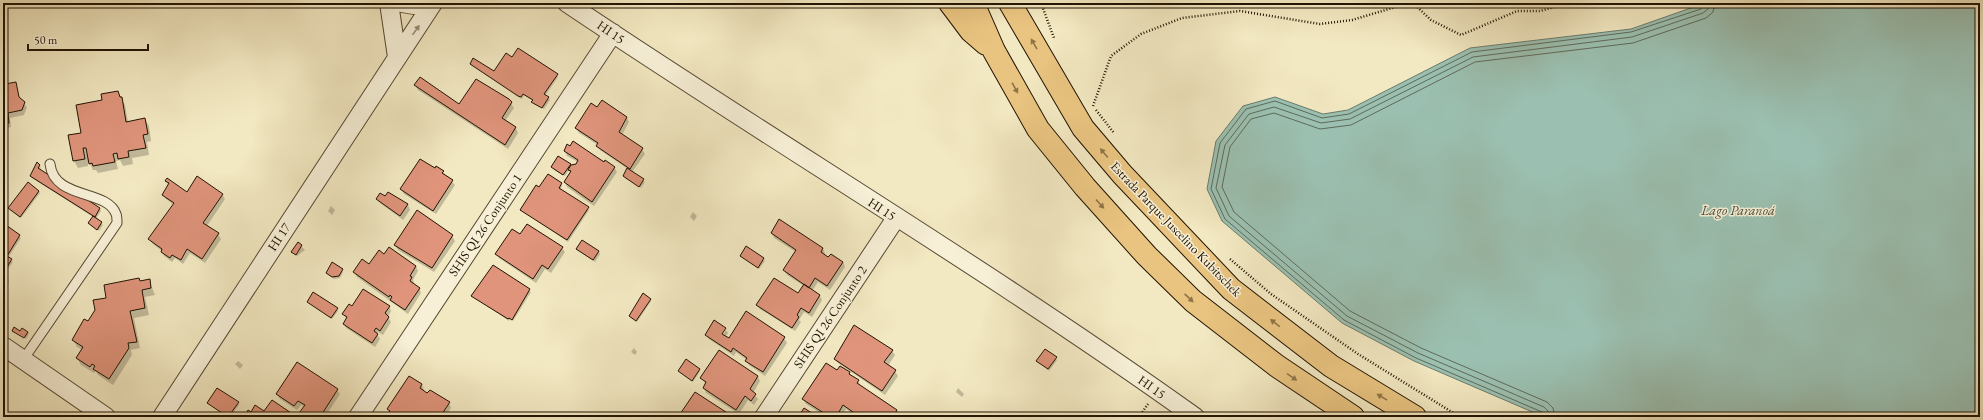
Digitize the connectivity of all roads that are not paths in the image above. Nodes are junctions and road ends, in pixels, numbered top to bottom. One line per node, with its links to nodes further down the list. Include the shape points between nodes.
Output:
1 (389, 3): 11 (street)
2 (402, 3): 3 (street)
3 (420, 3)
4 (433, 3): 11 (street, HI 17, one-way to 4)
5 (567, 3): 9 (street, HI 15)
6 (950, 3): 10 (highway, via 971,31)
7 (973, 3): 10 (highway)
8 (1010, 3): 22 (highway, Estrada Parque Juscelino Kubitschek, one-way to 8, via 1331,366 1231,289 1122,174 1083,128)
9 (613, 34): 13 (street, HI 15); 18 (street, SHIS QI 26 Conjunto 1)
10 (994, 51): 21 (highway, one-way to 21, via 1038,129 1085,187 1147,256 1193,301 1277,366)
11 (397, 57): 17 (street, HI 17)
12 (50, 164): 15 (lane, via 51,174 59,183 108,204 116,214 117,223)
13 (896, 218): 19 (street, SHIS QI 26 Conjunto 2); 20 (street, HI 15, via 1040,309)
14 (3, 346): 15 (street)
15 (23, 360): 16 (street)
16 (106, 417)
17 (162, 417)
18 (358, 417)
19 (764, 417)
20 (1195, 417)
21 (1353, 417)
22 (1415, 417)

